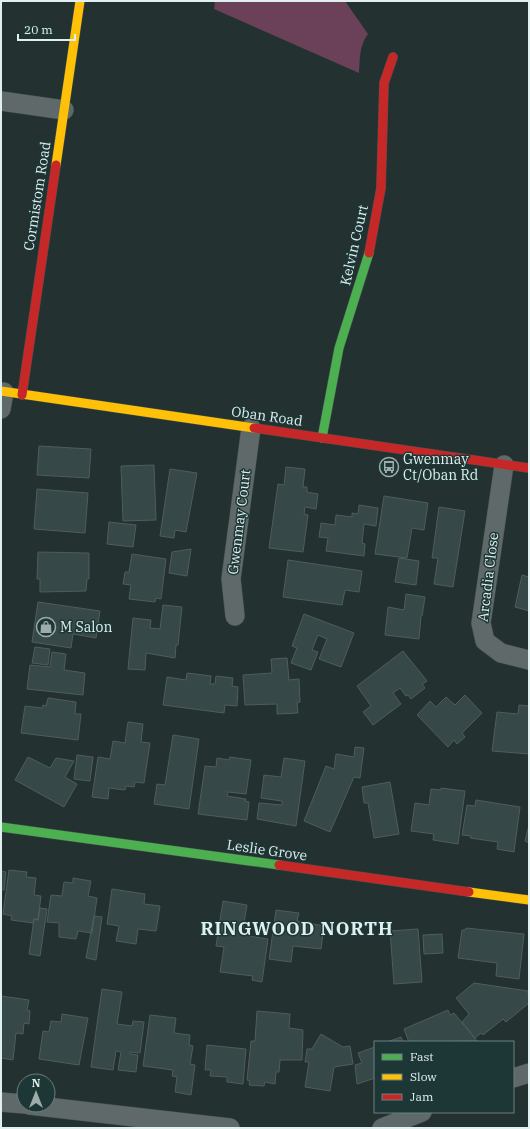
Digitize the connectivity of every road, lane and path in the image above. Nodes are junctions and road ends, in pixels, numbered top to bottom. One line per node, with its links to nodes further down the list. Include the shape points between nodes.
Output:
1 (80, 1): 4 (street, Cormistom Road)
2 (393, 57): 7 (street, Kelvin Court, via 384,83 381,188 376,218 369,254 339,348)
3 (1, 101): 4 (street)
4 (64, 110): 5 (street, Cormistom Road)
5 (7, 397): 6 (street, Oban Road)
6 (251, 428): 7 (street, Oban Road); 10 (street, Gwenmay Court, via 231,580)
7 (322, 438): 8 (street, Oban Road)
8 (504, 465): 9 (street, Oban Road); 11 (street, Arcadia Close, via 481,623 485,641 501,653)
9 (529, 468)
10 (235, 616)
11 (529, 660)
12 (1, 827): 13 (street, Leslie Grove)
13 (529, 900)
14 (529, 1073): 15 (street)
15 (514, 1078)
16 (1, 1102): 17 (street)
17 (16, 1103)
18 (56, 1108): 20 (street)
19 (420, 1113): 21 (street)
20 (230, 1128)
21 (382, 1128)

